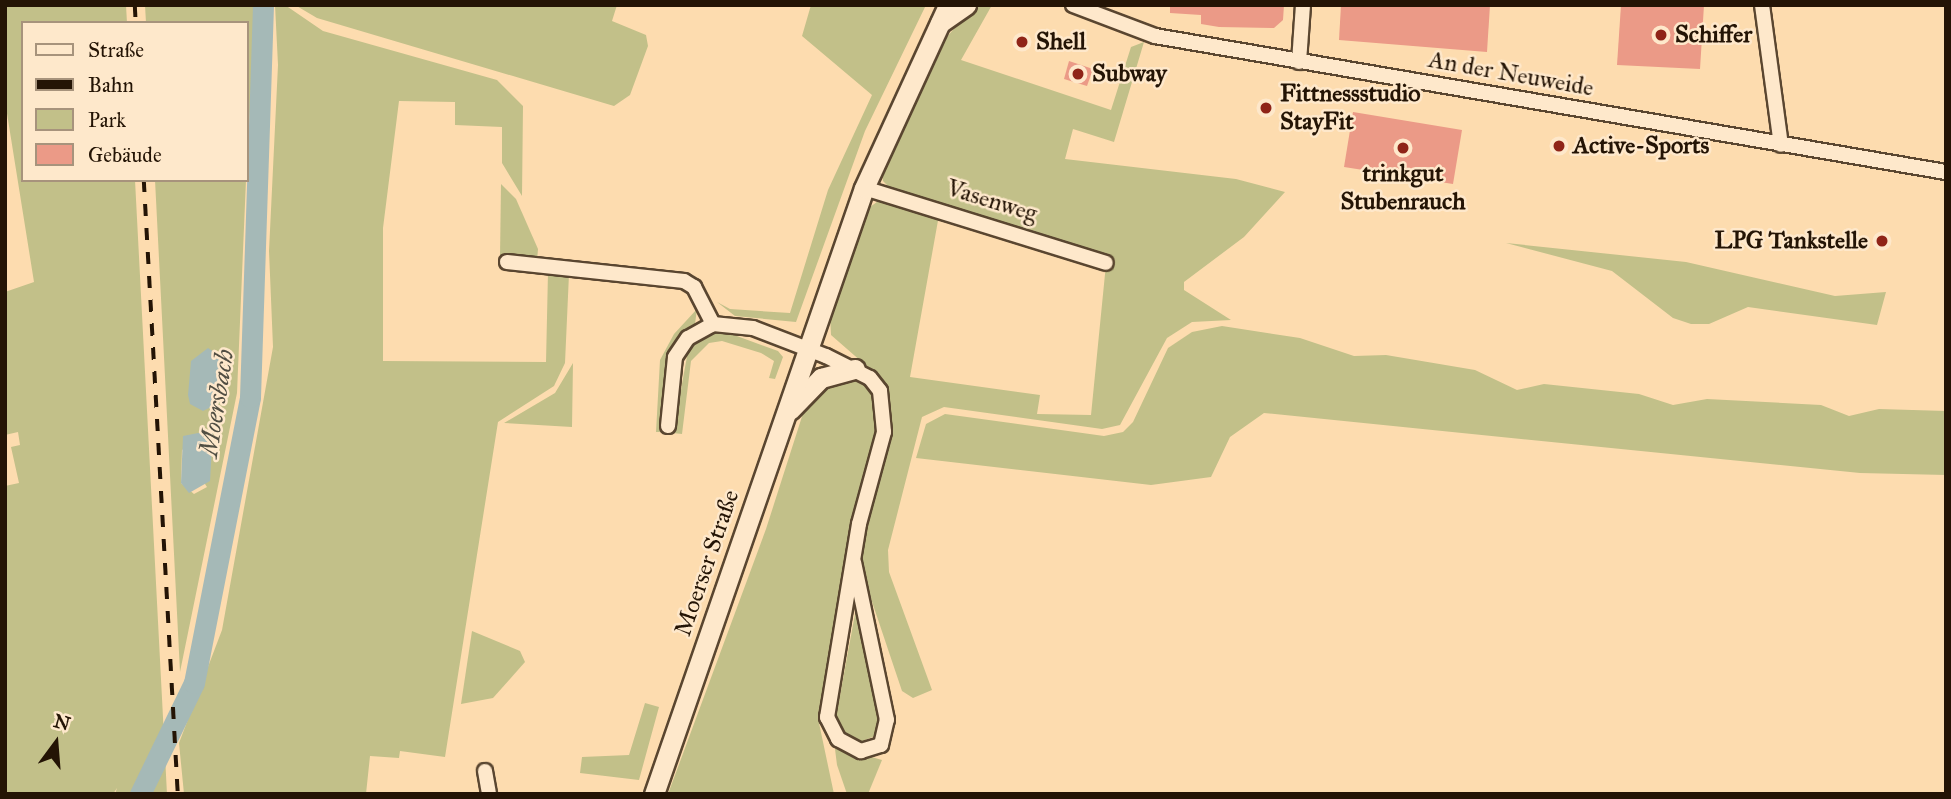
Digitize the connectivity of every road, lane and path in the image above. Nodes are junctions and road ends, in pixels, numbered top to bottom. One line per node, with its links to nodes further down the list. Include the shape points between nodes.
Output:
1 (948, 5): 6 (main road, Moerser Straße)
2 (966, 5): 6 (main road)
3 (1073, 5): 7 (street, An der Neuweide, via 1155,36)
4 (1303, 5): 7 (street)
5 (1762, 5): 8 (street)
6 (940, 23): 10 (main road, Moerser Straße)
7 (1299, 62): 8 (street, An der Neuweide)
8 (1781, 145): 9 (street, An der Neuweide)
9 (1946, 172)
10 (864, 188): 12 (street, Vasenweg); 14 (main road, Moerser Straße)
11 (507, 262): 13 (street, via 684,281 694,287)
12 (1106, 263)
13 (713, 324): 14 (street, via 753,328); 17 (street, via 688,338 675,357)
14 (807, 348): 15 (street); 16 (main road, Moerser Straße)
15 (855, 369): 16 (main road, via 821,378); 18 (street, via 870,378 885,403 884,432 867,484)
16 (783, 419): 21 (main road, Moerser Straße)
17 (667, 426)
18 (854, 562): 18 (street, via 827,717 838,739 861,751 881,745 887,720)
19 (485, 771): 20 (street)
20 (489, 794)
21 (654, 794)

